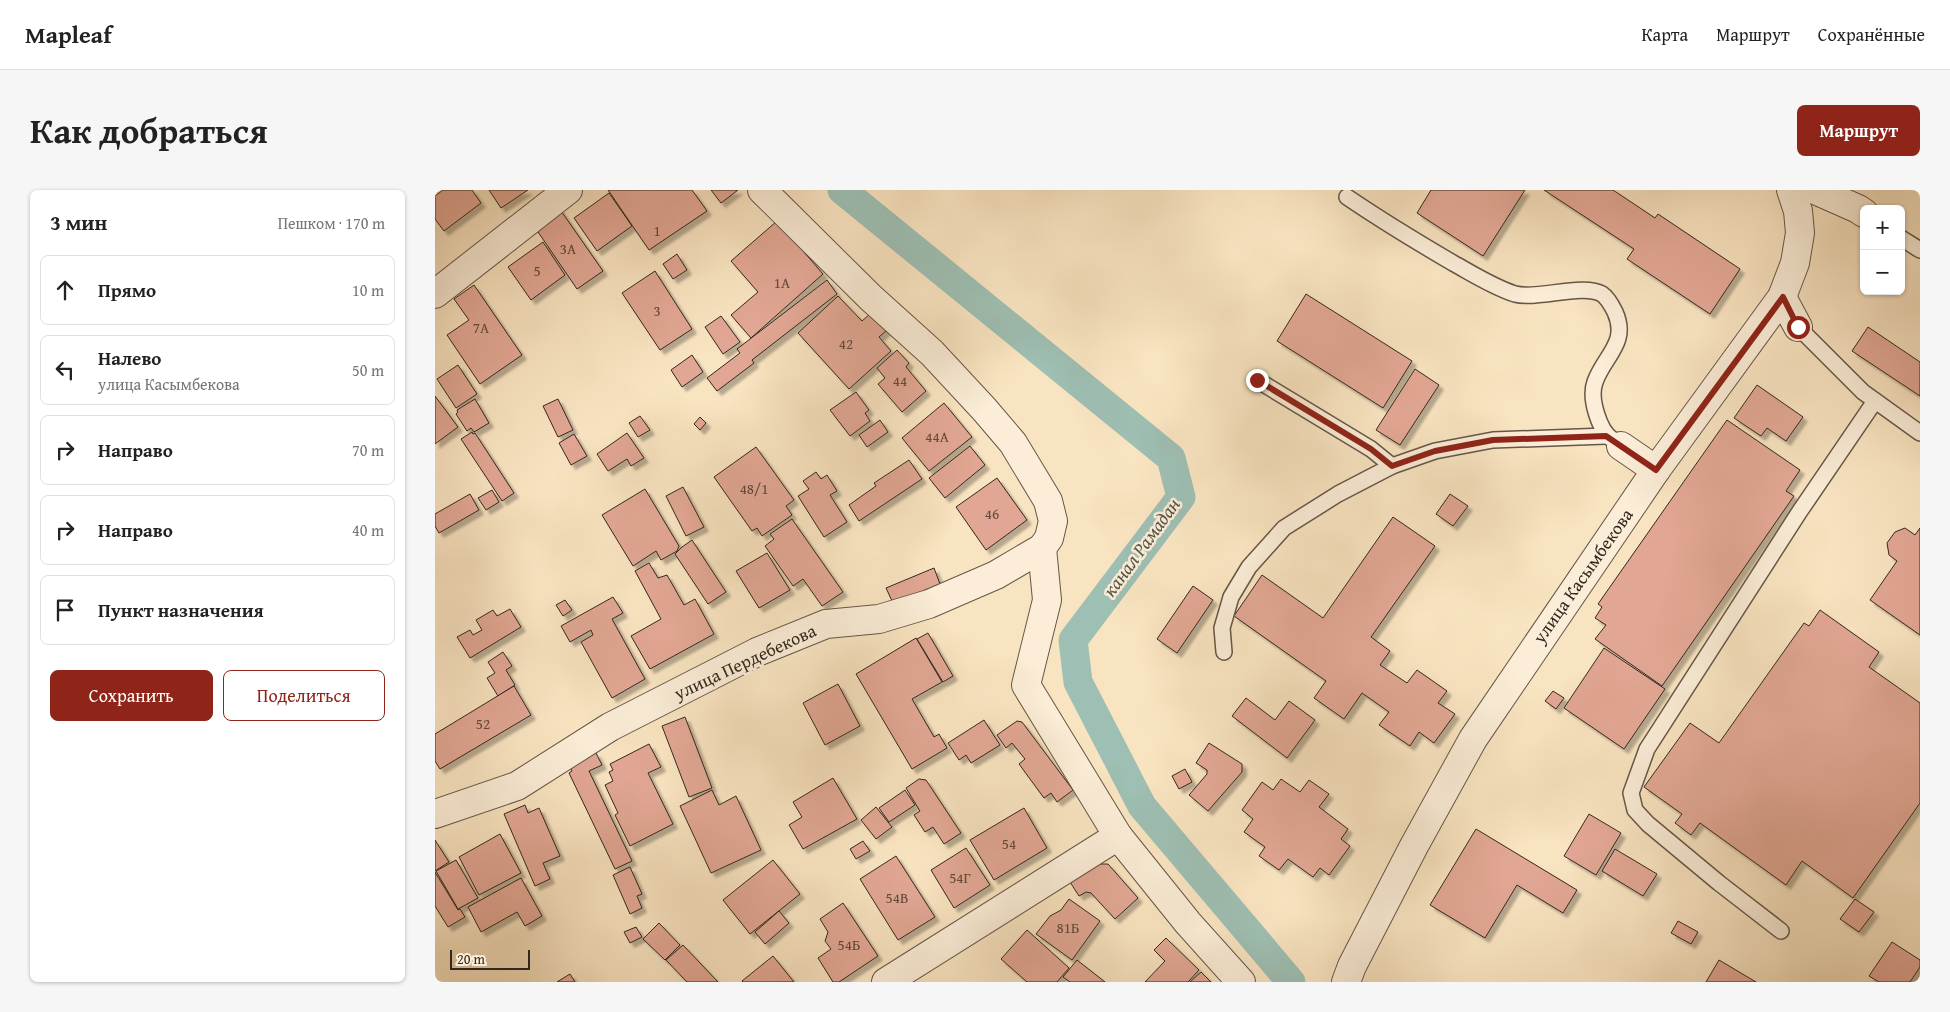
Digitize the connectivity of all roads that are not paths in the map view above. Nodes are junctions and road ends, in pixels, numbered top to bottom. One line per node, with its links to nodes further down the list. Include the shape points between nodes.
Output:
1 (568, 190): 9 (street)
2 (762, 190): 18 (street, via 931,353 1013,444 1048,501 1053,521)
3 (1791, 190): 10 (street, улица Касымбекова, via 1798,211 1800,233 1795,263)
4 (1815, 190): 6 (street)
5 (1347, 197): 15 (lane, via 1483,281 1516,294 1588,291 1601,294 1612,305 1619,322 1619,336 1595,382 1595,409)
6 (1860, 211)
7 (1905, 241): 8 (lane)
8 (1920, 250)
9 (435, 294)
10 (1783, 297): 11 (street); 17 (street, улица Касымбекова)
11 (1798, 327): 13 (lane)
12 (1257, 380): 16 (lane, via 1371,449)
13 (1875, 401): 14 (lane); 22 (lane, via 1647,749 1631,794 1635,810 1648,824)
14 (1920, 434)
15 (1613, 441): 16 (lane, via 1493,440 1435,451); 17 (street)
16 (1392, 466): 19 (lane, via 1338,494 1284,528 1249,567 1231,597 1222,628)
17 (1656, 470): 23 (street, улица Касымбекова, via 1473,739)
18 (1043, 548): 20 (street, улица Пердебекова, via 996,575 929,604 879,619 825,624 757,652 610,727 517,786); 21 (street, via 1047,600 1026,685)
19 (1224, 652)
20 (435, 814)
21 (1118, 836): 24 (street); 25 (street, via 1188,923)
22 (1781, 931)
23 (1349, 974)
24 (886, 982)
25 (1241, 982)

